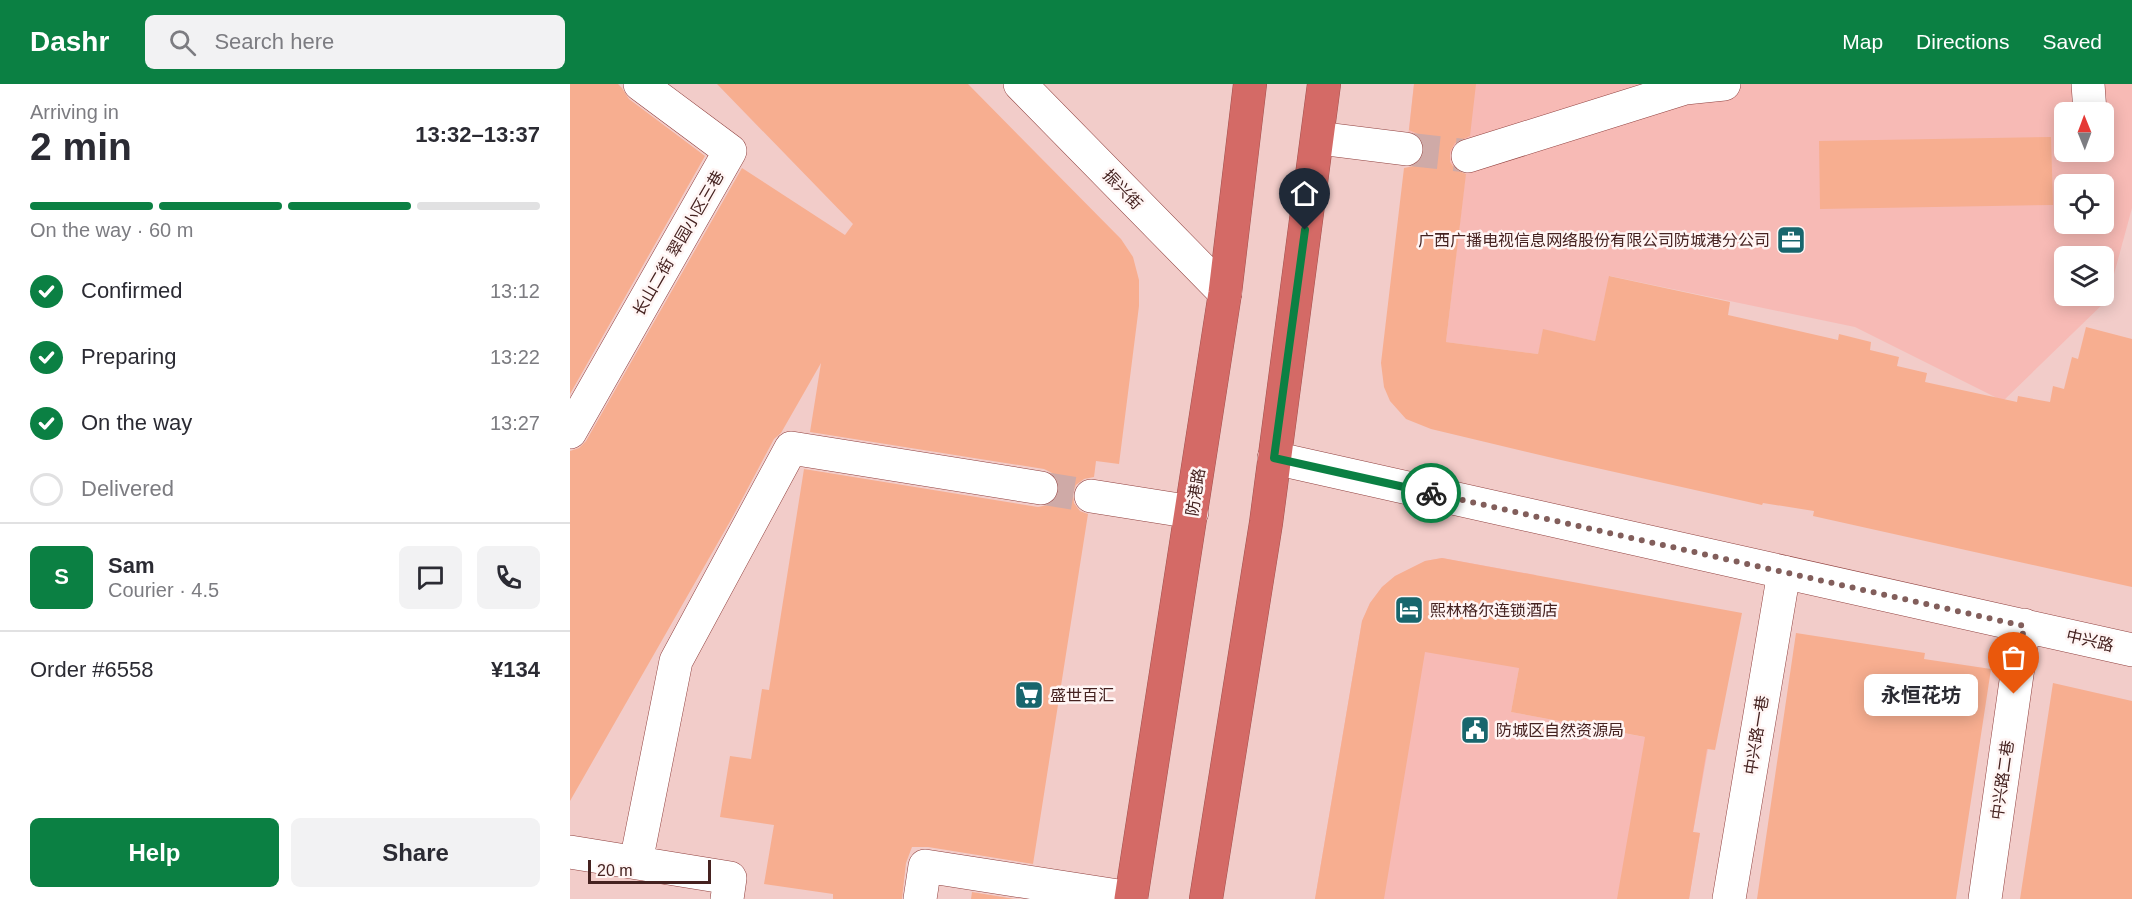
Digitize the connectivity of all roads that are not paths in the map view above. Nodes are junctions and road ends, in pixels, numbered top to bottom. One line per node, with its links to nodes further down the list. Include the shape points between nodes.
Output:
1 (640, 84): 12 (street, 长山二街 翠园小区三巷, via 730,151)
2 (1020, 84): 11 (street, 振兴街)
3 (1250, 84): 11 (highway, 防港路)
4 (1324, 84): 8 (highway)
5 (1724, 84): 10 (street, via 1685,88)
6 (2088, 84): 7 (street)
7 (2089, 102)
8 (1318, 138): 9 (street); 13 (highway)
9 (1406, 149)
10 (1468, 156)
11 (1225, 293): 16 (highway, 防港路)
12 (570, 432)
13 (1274, 458): 17 (street, 中兴路); 25 (highway)
14 (1041, 488): 21 (street, via 790,448 676,661)
15 (1091, 496): 16 (street)
16 (1192, 512): 22 (highway, 防港路)
17 (1784, 572): 18 (street, 中兴路); 26 (street, 中兴路一巷)
18 (2024, 626): 19 (street, 中兴路); 27 (street, 中兴路二巷)
19 (2132, 650)
20 (570, 852): 21 (street)
21 (636, 862): 23 (street, via 730,878)
22 (1131, 898): 24 (street, via 925,866)
23 (727, 899)
24 (920, 899)
25 (1206, 899)
26 (1729, 899)
27 (1985, 899)

